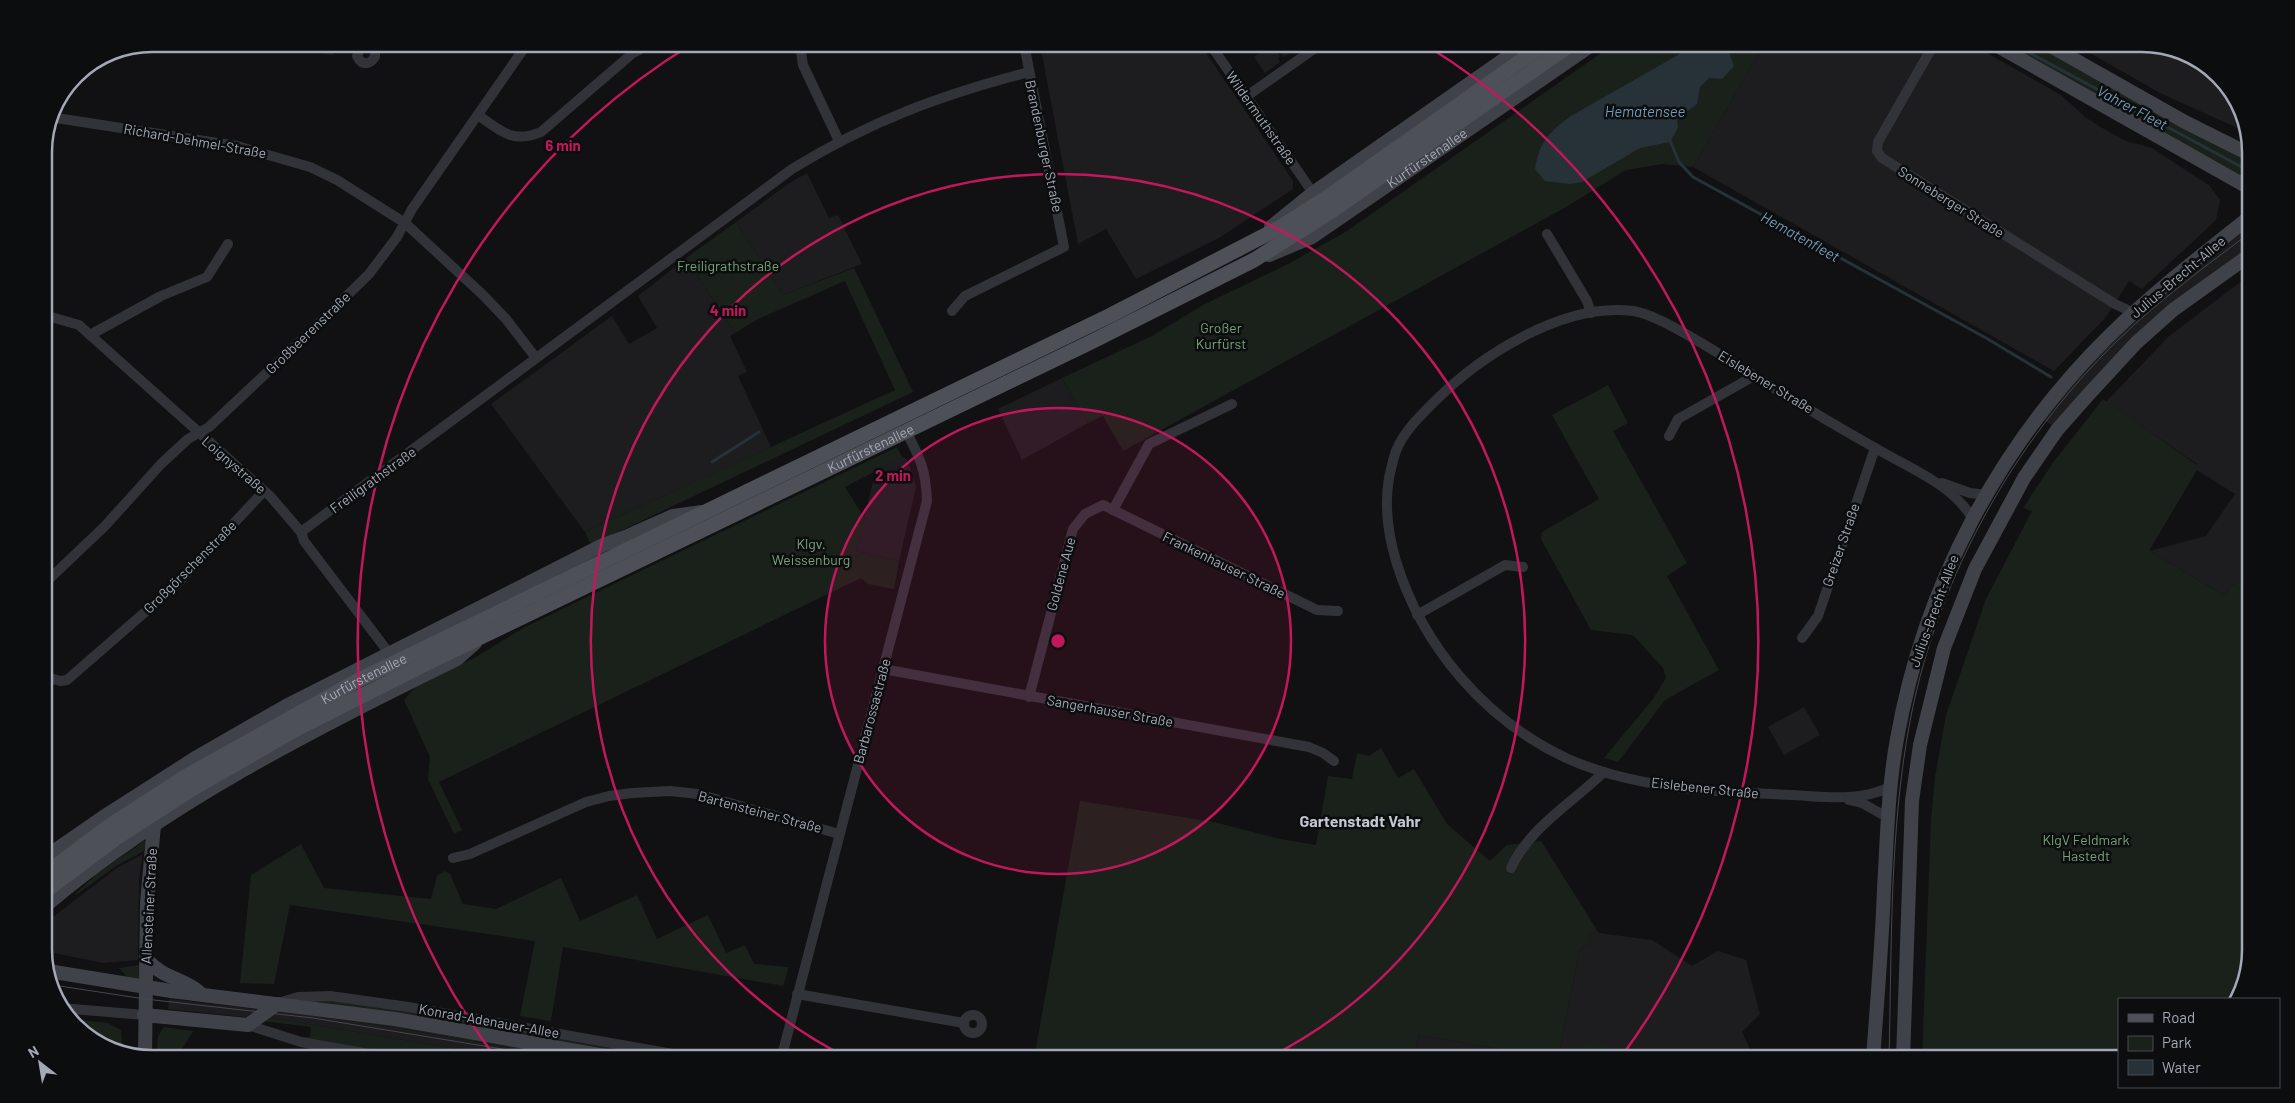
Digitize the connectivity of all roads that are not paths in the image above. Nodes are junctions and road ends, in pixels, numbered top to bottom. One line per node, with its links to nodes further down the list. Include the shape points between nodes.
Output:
1 (1216, 52): 15 (street, Wildermuthstraße)
2 (1309, 52): 15 (street)
3 (1514, 52): 21 (main road, Kurfürstenallee)
4 (1546, 52): 25 (main road, Kurfürstenallee, via 1331,195)
5 (1547, 52): 27 (main road, Kurfürstenallee, via 1327,214)
6 (1581, 52): 27 (main road, Kurfürstenallee, via 1312,237)
7 (1929, 52): 31 (street, Sonneberger Straße, via 1878,142 1877,151 1882,158)
8 (2008, 52): 20 (main road)
9 (2061, 52): 19 (main road)
10 (521, 53): 16 (street, Großbeerenstraße)
11 (633, 53): 16 (street, via 531,137 520,138 504,133)
12 (801, 53): 18 (street, via 803,65)
13 (1025, 53): 14 (street, Brandenburger Straße)
14 (1028, 72): 18 (street, Freiligrathstraße, via 924,103); 29 (street, Brandenburger Straße, via 1064,248 965,296)
15 (1247, 96): 21 (street, Wildermuthstraße)
16 (478, 115): 22 (street, Großbeerenstraße)
17 (58, 119): 22 (street, Richard-Dehmel-Straße, via 237,146 298,162 336,180)
18 (839, 141): 34 (street, Freiligrathstraße, via 759,192)
19 (2242, 150)
20 (2242, 184)
21 (1313, 192): 25 (main road, Kurfürstenallee)
22 (405, 222): 34 (street, Richard-Dehmel-Straße, via 482,294); 38 (street, Großbeerenstraße, via 369,274 209,427)
23 (2242, 223): 31 (main road, Julius-Brecht-Allee)
24 (1547, 234): 30 (street)
25 (1252, 243): 45 (main road, Kurfürstenallee)
26 (228, 244): 33 (street, via 207,277 161,296)
27 (1254, 260): 37 (main road, Kurfürstenallee)
28 (2242, 260): 88 (main road, Julius-Brecht-Allee, via 2173,310 2136,343 2088,394 2057,430 2024,478 1975,570 1944,648 1920,746 1912,800)
29 (952, 311)
30 (1591, 313): 35 (street, Eislebener Straße, via 1638,311 1674,328); 51 (street, Eislebener Straße, via 1534,331 1479,363 1417,418 1400,443 1389,477 1387,518 1401,576)
31 (2134, 313): 43 (main road, Julius-Brecht-Allee, via 2054,396)
32 (53, 318): 33 (street, Loignystraße, via 79,325)
33 (90, 335): 38 (street, Loignystraße)
34 (536, 358): 47 (street, Freiligrathstraße)
35 (1754, 376): 39 (street, via 1678,419); 40 (street, Eislebener Straße)
36 (1232, 404): 44 (street, via 1149,444)
37 (906, 431): 52 (main road, Kurfürstenallee); 55 (street, Barbarossastraße, via 926,478 927,502)
38 (198, 433): 42 (street, Loignystraße); 49 (street, Großbeerenstraße, via 161,464 106,526)
39 (1669, 436)
40 (1874, 448): 41 (street, Eislebener Straße); 53 (street, Greizer Straße, via 1818,616)
41 (1934, 481): 43 (street, Eislebener Straße); 46 (street, Eislebener Straße, via 1965,506)
42 (264, 491): 47 (street, Loignystraße); 56 (street, Großgörschenstraße, via 175,586 67,680)
43 (1986, 495): 46 (main road, Julius-Brecht-Allee)
44 (1113, 510): 50 (street, Frankenhauser Straße, via 1317,610); 57 (street, Goldene Aue, via 1103,505 1084,514 1073,528)
45 (702, 512): 54 (main road, Kurfürstenallee, via 673,516 603,545); 60 (main road, Kurfürstenallee, via 356,681 290,717)
46 (1973, 519): 61 (main road, Julius-Brecht-Allee, via 1946,574 1922,638 1907,690)
47 (301, 532): 54 (street, Loignystraße, via 304,541)
48 (1523, 567): 51 (street, via 1505,565)
49 (53, 576)
50 (1338, 611)
51 (1417, 615): 59 (street, Eislebener Straße, via 1460,677 1496,713 1564,757)
52 (485, 634): 60 (main road, Kurfürstenallee); 64 (main road, Kurfürstenallee, via 457,659 301,737)
53 (1802, 638)
54 (389, 654): 66 (main road, Kurfürstenallee, via 286,706 197,757)
55 (883, 669): 57 (street, Sangerhauser Straße); 65 (street, Barbarossastraße)
56 (53, 679)
57 (1029, 697): 58 (street, Sangerhauser Straße, via 1309,747)
58 (1334, 761)
59 (1604, 772): 62 (street, Eislebener Straße, via 1684,788); 69 (street, via 1532,836 1518,851)
60 (189, 783): 68 (main road, Kurfürstenallee, via 108,827); 70 (main road, Kurfürstenallee)
61 (1890, 787): 62 (street, Eislebener Straße, via 1864,796); 63 (main road, Julius-Brecht-Allee)
62 (1843, 798): 63 (street, Eislebener Straße)
63 (1887, 817): 87 (main road, Julius-Brecht-Allee)
64 (154, 825): 71 (main road, Kurfürstenallee); 72 (main road, Allensteiner Straße, via 146,903)
65 (839, 834): 67 (street, Bartensteiner Straße, via 698,794 632,793 586,802 470,854); 76 (street, Barbarossastraße)
66 (53, 852)
67 (453, 858)
68 (53, 868)
69 (1511, 868)
70 (53, 885)
71 (53, 900)
72 (146, 959): 74 (main road, Allensteiner Straße); 75 (main road, via 160,973 190,984)
73 (55, 972): 74 (main road, Konrad-Adenauer-Allee)
74 (145, 987): 75 (main road, Konrad-Adenauer-Allee); 79 (main road, Allensteiner Straße)
75 (202, 994): 77 (main road, Konrad-Adenauer-Allee)
76 (797, 994): 80 (street); 86 (street, Barbarossastraße)
77 (277, 1004): 81 (main road, Konrad-Adenauer-Allee); 84 (main road, Konrad-Adenauer-Allee, via 395,1020); 85 (street, Konrad-Adenauer-Allee, via 298,997 330,996)
78 (71, 1009): 79 (street)
79 (144, 1014): 81 (main road); 82 (main road, Allensteiner Straße)
80 (964, 1023)
81 (248, 1025): 83 (street, via 301,1042)
82 (145, 1050)
83 (344, 1050)
84 (570, 1050)
85 (650, 1050)
86 (783, 1050)
87 (1874, 1050)
88 (1903, 1050)

